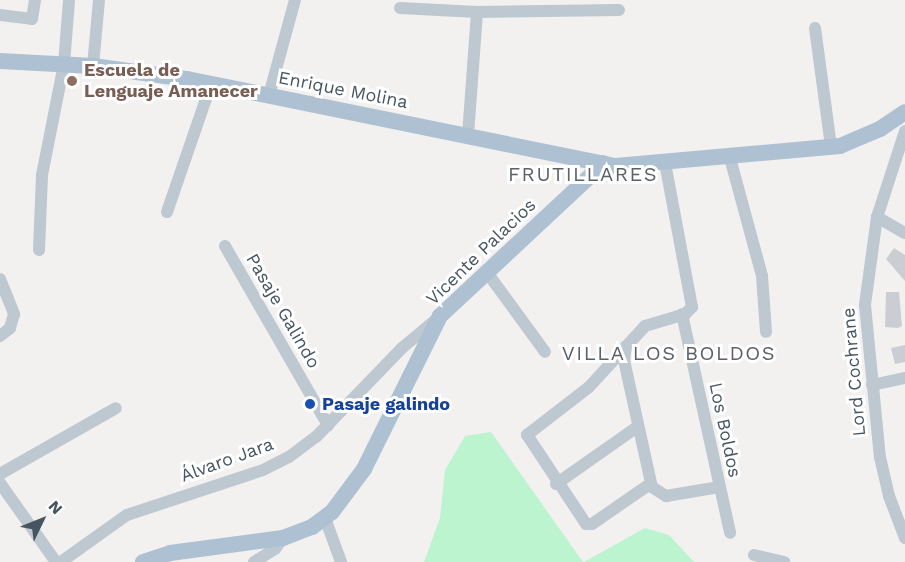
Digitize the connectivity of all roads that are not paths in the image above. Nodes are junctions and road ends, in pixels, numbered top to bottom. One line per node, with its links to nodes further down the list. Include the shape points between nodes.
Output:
1 (35, 0): 8 (street, via 32,19)
2 (69, 0): 11 (street)
3 (99, 0): 12 (street)
4 (295, 0): 14 (street)
5 (400, 8): 7 (street)
6 (619, 10): 7 (street)
7 (477, 12): 17 (street)
8 (0, 15)
9 (815, 28): 18 (street)
10 (0, 61): 11 (main road, Enrique Molina)
11 (64, 64): 12 (main road, Enrique Molina); 26 (street, via 42,175)
12 (93, 66): 13 (main road, Enrique Molina)
13 (211, 84): 14 (main road, Enrique Molina); 22 (street)
14 (269, 96): 17 (main road, Enrique Molina)
15 (905, 112): 18 (main road, via 868,135)
16 (905, 131): 23 (street, Lord Cochrane)
17 (468, 135): 20 (main road, Enrique Molina)
18 (831, 147): 19 (main road)
19 (730, 158): 21 (main road); 31 (street, via 762,276)
20 (604, 163): 21 (main road); 27 (main road, Vicente Palacios)
21 (665, 163): 29 (street, via 693,301 690,310)
22 (167, 212)
23 (877, 217): 24 (street); 36 (street, Lord Cochrane, via 865,305)
24 (905, 232)
25 (225, 246): 38 (street, Pasaje Galindo)
26 (39, 250)
27 (486, 271): 30 (main road, Vicente Palacios); 34 (street)
28 (0, 279): 32 (street, via 14,314 10,328)
29 (682, 314): 33 (street, via 650,323); 44 (street, Los Boldos)
30 (440, 316): 38 (street, Álvaro Jara, via 402,348); 45 (main road, Vicente Palacios, via 358,480)
31 (766, 332)
32 (0, 336)
33 (627, 345): 39 (street, via 624,360); 42 (street, via 589,387 528,432 528,442)
34 (545, 352)
35 (905, 378): 36 (street)
36 (872, 386): 48 (street, Lord Cochrane, via 884,477)
37 (116, 408): 40 (street)
38 (328, 425): 52 (street, Álvaro Jara, via 276,464 127,514)
39 (637, 427): 42 (street); 43 (street)
40 (0, 474)
41 (0, 483): 51 (street)
42 (556, 484): 43 (street, via 588,525)
43 (650, 484): 44 (street, via 666,496)
44 (719, 487): 46 (street, Los Boldos)
45 (325, 518): 47 (main road, Vicente Palacios); 54 (street)
46 (730, 533)
47 (283, 538): 50 (main road, Vicente Palacios, via 178,552); 53 (street, via 275,549)
48 (905, 538)
49 (754, 555): 55 (street)
50 (147, 561)
51 (56, 562)
52 (61, 562)
53 (254, 562)
54 (341, 562)
55 (784, 562)

